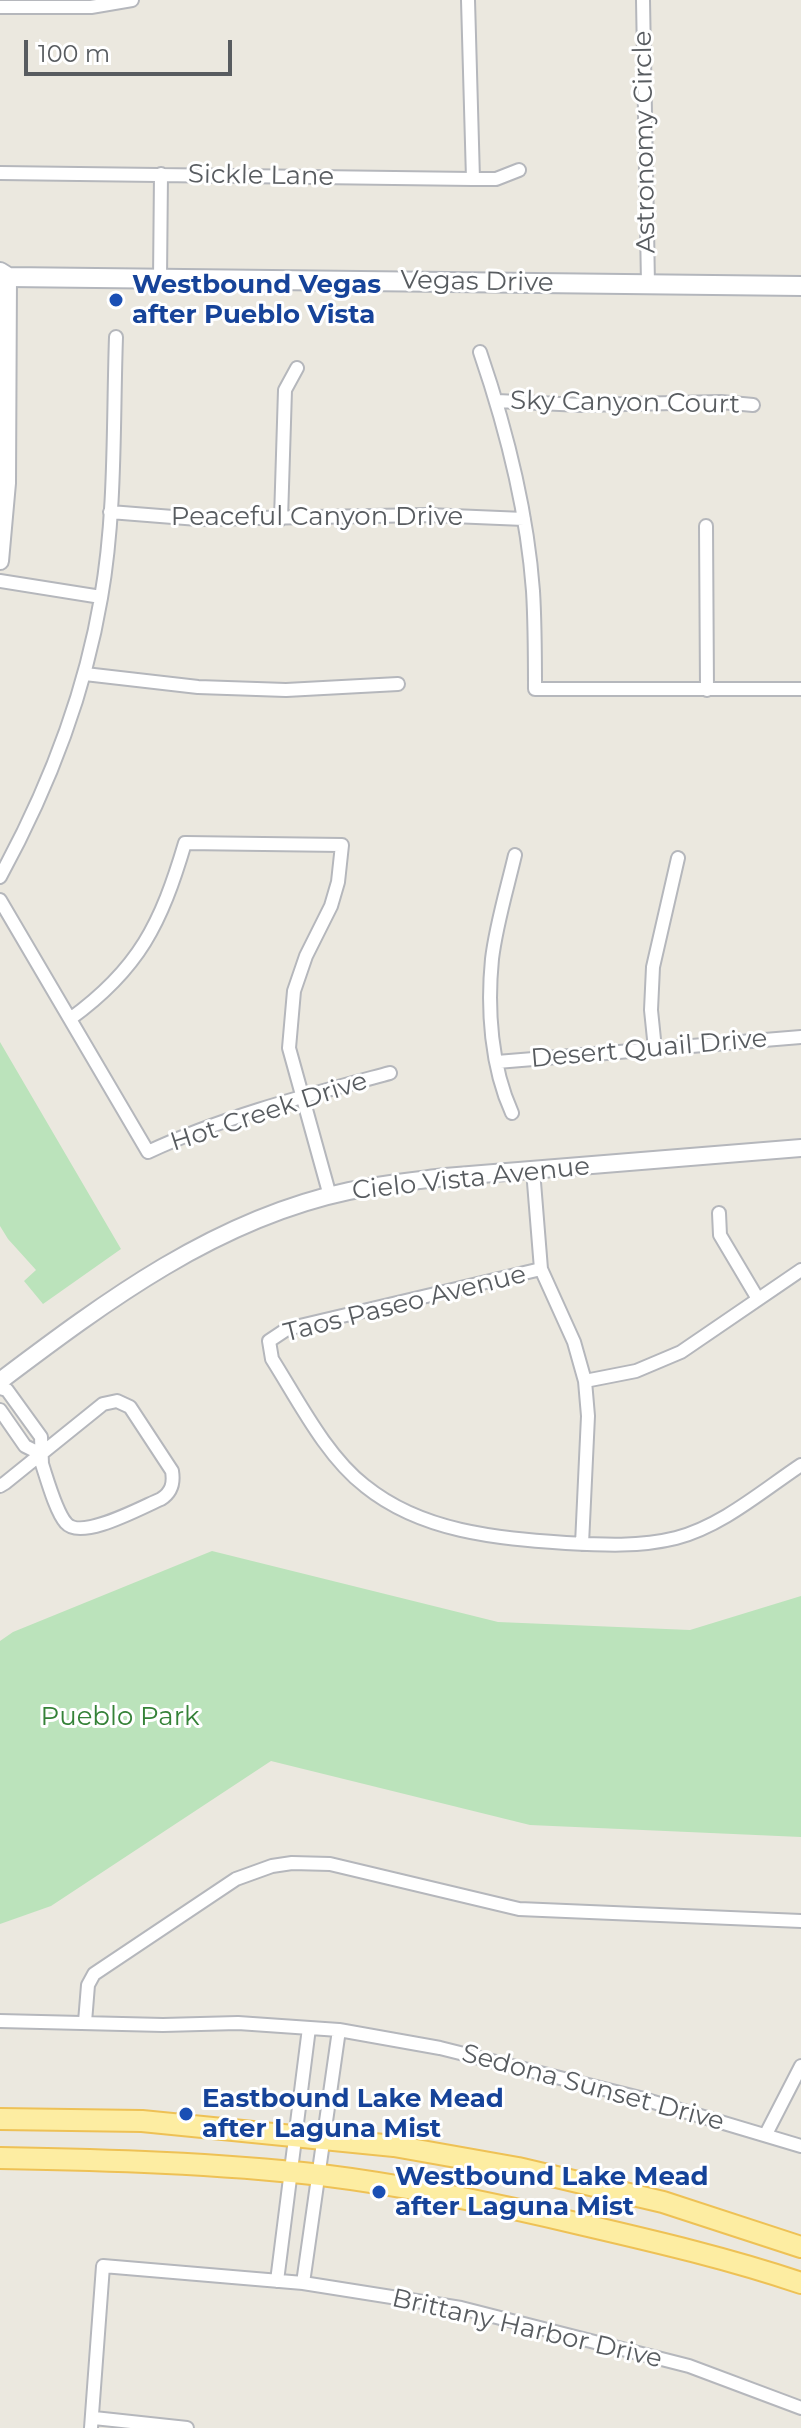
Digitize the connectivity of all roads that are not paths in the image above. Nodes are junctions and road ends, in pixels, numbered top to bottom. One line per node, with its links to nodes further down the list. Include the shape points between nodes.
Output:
1 (132, 0): 4 (street, via 91,7)
2 (468, 0): 8 (street)
3 (643, 0): 11 (street, Astronomy Circle)
4 (0, 7)
5 (519, 170): 8 (street, Sickle Lane, via 496,179)
6 (0, 173): 7 (street, Sickle Lane)
7 (161, 174): 8 (street, Sickle Lane); 10 (street)
8 (473, 179)
9 (3, 277): 10 (main road, Vegas Drive); 22 (street, via 7,483)
10 (160, 279): 11 (main road, Vegas Drive)
11 (648, 284): 12 (main road, Vegas Drive)
12 (801, 286)
13 (116, 337): 18 (street)
14 (480, 352): 16 (street)
15 (297, 368): 19 (street, via 285,390)
16 (497, 401): 17 (street, Sky Canyon Court); 20 (street)
17 (753, 405)
18 (110, 512): 19 (street, Peaceful Canyon Drive); 24 (street)
19 (281, 519): 20 (street, Peaceful Canyon Drive)
20 (524, 519): 28 (street, via 533,591 535,689)
21 (706, 526): 28 (street)
22 (0, 561)
23 (0, 581): 24 (street)
24 (101, 597): 25 (street)
25 (85, 674): 26 (street, via 257,689); 31 (street, via 32,819)
26 (398, 684)
27 (801, 689): 28 (street)
28 (707, 690)
29 (515, 855): 36 (street, via 493,957 490,1000)
30 (678, 858): 35 (street, via 653,967)
31 (0, 877)
32 (0, 900): 33 (street)
33 (70, 1019): 38 (street, Hot Creek Drive, via 148,1152); 38 (street, via 103,995 130,965 170,892 185,843 342,845 331,906 294,991 289,1048)
34 (801, 1037): 35 (street, Desert Quail Drive)
35 (655, 1049): 36 (street, Desert Quail Drive)
36 (497, 1062): 39 (street)
37 (390, 1073): 38 (street, Hot Creek Drive)
38 (302, 1096): 42 (street)
39 (512, 1113)
40 (801, 1148): 41 (street, Cielo Vista Avenue)
41 (533, 1170): 42 (street, Cielo Vista Avenue, via 396,1183); 44 (street)
42 (330, 1196): 47 (street, Cielo Vista Avenue, via 256,1221 169,1262)
43 (719, 1213): 46 (street, via 720,1235)
44 (541, 1269): 48 (street, via 574,1342); 56 (street, Taos Paseo Avenue, via 287,1329 269,1341 272,1359 337,1459 394,1506 429,1521 495,1537)
45 (801, 1270): 46 (street)
46 (758, 1299): 48 (street, via 681,1352 636,1371)
47 (0, 1381)
48 (585, 1381): 56 (street)
49 (0, 1388): 51 (street)
50 (0, 1410): 52 (street)
51 (24, 1414): 52 (street); 53 (street, via 41,1437)
52 (10, 1424): 53 (street, via 25,1446)
53 (41, 1454): 53 (street, via 64,1522 74,1529 89,1529 161,1499 172,1487 172,1471 130,1407 117,1401 103,1404); 55 (street)
54 (801, 1465): 56 (street, via 716,1522 676,1538 630,1545)
55 (0, 1486)
56 (582, 1544)
57 (801, 1921): 59 (street, via 519,1909 330,1864 292,1863 236,1879 94,1974)
58 (0, 2021): 59 (street, Sedona Sunset Drive)
59 (85, 2022): 60 (street, Sedona Sunset Drive)
60 (309, 2028): 61 (street, Sedona Sunset Drive); 65 (street)
61 (339, 2030): 64 (street, Sedona Sunset Drive, via 440,2048); 66 (street)
62 (801, 2066): 64 (street)
63 (0, 2119): 65 (main road, via 142,2121)
64 (766, 2134): 67 (street, Sedona Sunset Drive)
65 (296, 2136): 66 (main road); 69 (street)
66 (323, 2139): 70 (street); 71 (main road, via 518,2168 663,2202)
67 (801, 2146)
68 (0, 2158): 69 (main road, via 140,2161)
69 (292, 2173): 70 (main road); 72 (street)
70 (318, 2175): 73 (street); 74 (main road, via 513,2208)
71 (801, 2247)
72 (277, 2281): 73 (street, Brittany Harbor Drive); 76 (street, Brittany Harbor Drive, via 103,2266)
73 (303, 2283): 75 (street, Brittany Harbor Drive, via 461,2308 689,2366)
74 (801, 2283)
75 (801, 2408)
76 (92, 2423): 77 (street)
77 (187, 2428)

